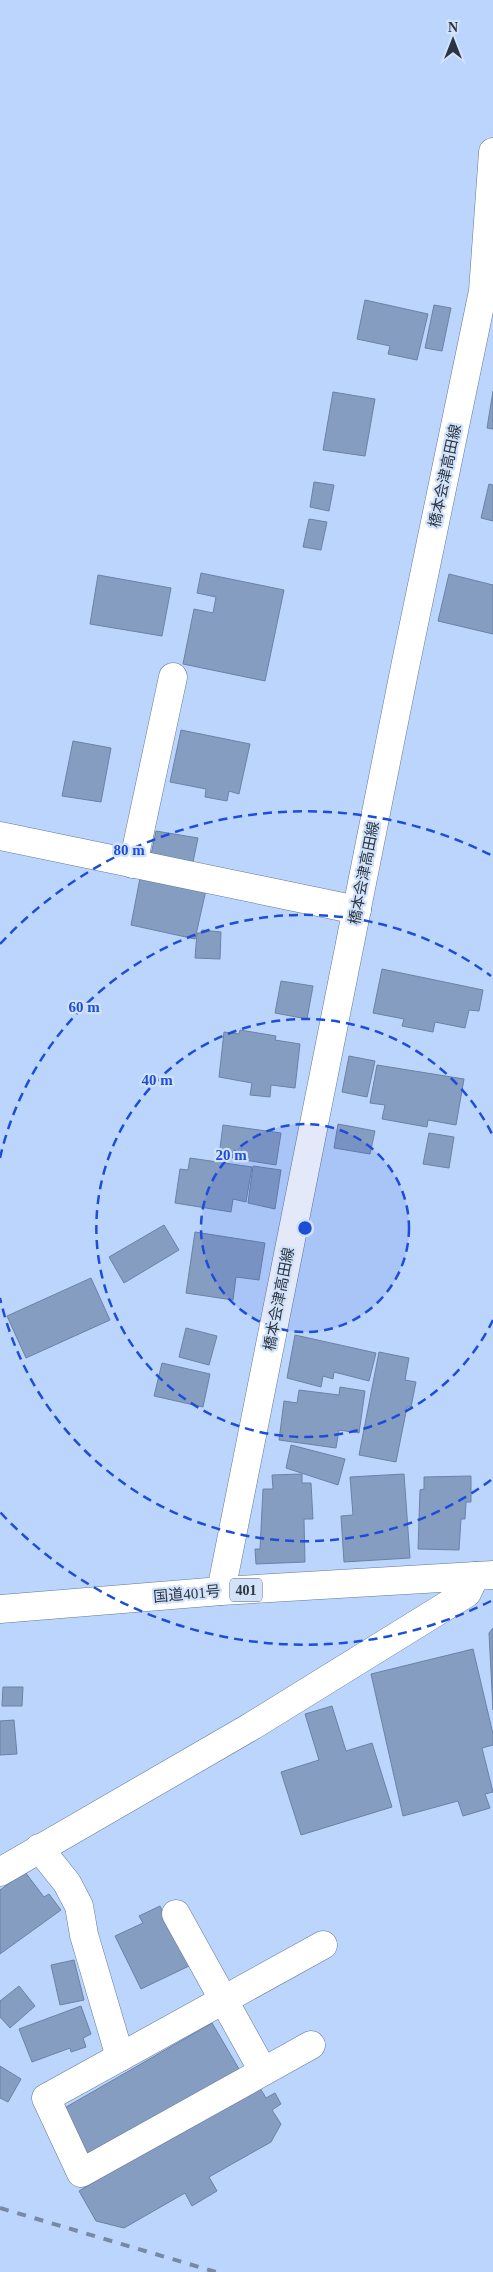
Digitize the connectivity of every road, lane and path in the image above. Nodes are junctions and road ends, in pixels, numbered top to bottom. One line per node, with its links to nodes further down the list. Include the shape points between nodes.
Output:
1 (493, 152): 5 (main road, 橋本会津高田線, via 483,291)
2 (173, 677): 4 (main road)
3 (0, 836): 4 (main road)
4 (133, 864): 5 (main road)
5 (357, 910): 7 (main road, 橋本会津高田線)
6 (484, 1575): 7 (main road, 国道401号 / 401); 9 (main road, via 467,1593 252,1726)
7 (221, 1591): 8 (main road, 国道401号 / 401)
8 (0, 1609)
9 (39, 1848): 10 (main road); 15 (main road, via 67,1883 78,1906)
10 (0, 1872)
11 (176, 1914): 13 (main road)
12 (323, 1945): 13 (main road)
13 (224, 2000): 15 (main road); 16 (main road)
14 (311, 2045): 16 (main road)
15 (120, 2058): 16 (main road, via 46,2098 81,2173)
16 (264, 2071)

